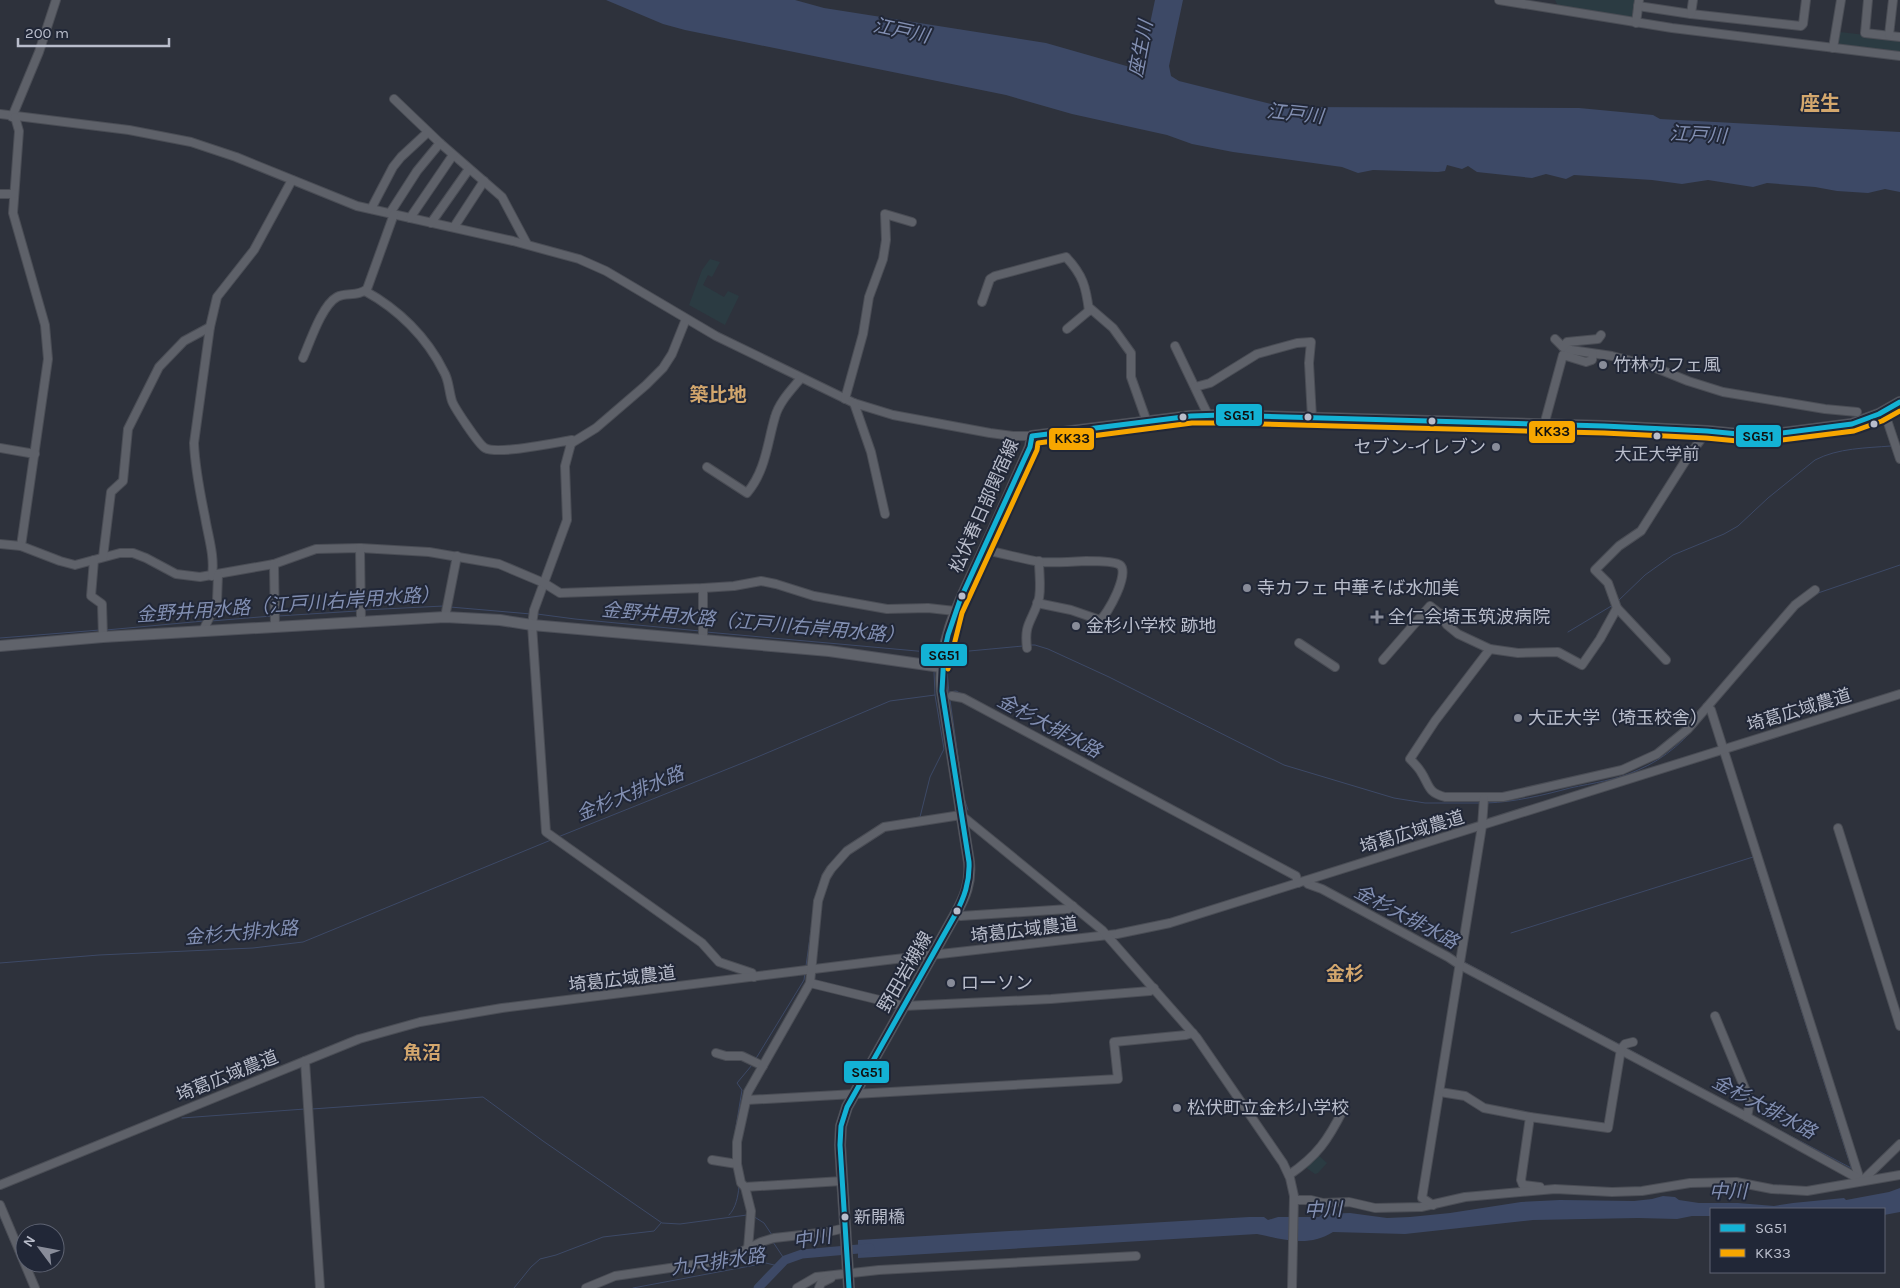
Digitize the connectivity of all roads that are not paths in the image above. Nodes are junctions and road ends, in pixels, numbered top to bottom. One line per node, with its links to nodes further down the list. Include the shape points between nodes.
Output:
1 (56, 0): 18 (street)
2 (1499, 0): 9 (street)
3 (1693, 0): 10 (street)
4 (1806, 0): 10 (street, via 1800,26)
5 (1841, 0): 14 (street)
6 (1868, 0): 12 (street, via 1865,33)
7 (1893, 0): 12 (street)
8 (1639, 3): 10 (street, via 1666,6); 11 (street)
9 (1549, 4): 11 (street)
10 (1691, 14)
11 (1636, 23): 14 (street)
12 (1890, 35): 13 (street)
13 (1900, 37)
14 (1833, 48): 15 (street)
15 (1900, 56)
16 (394, 99): 19 (street)
17 (0, 114): 18 (street)
18 (14, 117): 23 (street, via 129,130 191,142); 26 (street, via 19,131)
19 (428, 132): 20 (street); 27 (street, via 401,156)
20 (440, 143): 21 (street); 28 (street, via 417,171)
21 (453, 155): 22 (street); 29 (street)
22 (468, 168): 24 (street); 31 (street)
23 (292, 180): 27 (street); 38 (street, via 254,250 217,297)
24 (484, 182): 32 (street); 33 (street, via 502,197)
25 (0, 194): 26 (street)
26 (14, 194): 61 (street, via 13,213 45,325 47,343 46,376)
27 (371, 209): 28 (street)
28 (392, 214): 29 (street); 34 (street)
29 (410, 218): 31 (street)
30 (912, 222): 48 (street, via 885,214 883,258 869,297 863,334)
31 (431, 223): 32 (street)
32 (454, 227): 33 (street)
33 (527, 244): 37 (street, via 580,259)
34 (365, 290): 45 (street, via 338,296 328,305); 59 (street, via 386,302 418,332 445,373 452,403 484,448 507,450 572,440)
35 (982, 302): 36 (street, via 990,279 995,276 1069,257 1085,286)
36 (1089, 311): 39 (street); 55 (street, via 1108,324 1128,349 1132,358 1131,376)
37 (686, 319): 46 (street); 59 (street, via 663,368 596,428)
38 (210, 327): 70 (street, via 184,341 158,367 138,406 128,429 123,481 111,492); 74 (street, via 194,443)
39 (1067, 329)
40 (1601, 335): 43 (street, via 1598,339 1567,342)
41 (1555, 339): 43 (street)
42 (1175, 346): 47 (street)
43 (1564, 347): 44 (street)
44 (1593, 354): 52 (street, via 1651,366 1740,396); 56 (street, via 1590,362 1562,355)
45 (303, 358)
46 (800, 378): 48 (street); 63 (street, via 779,406 766,457 747,493)
47 (1195, 387): 53 (street); 54 (street, via 1210,383 1258,354 1311,342)
48 (845, 399): 50 (street)
49 (1900, 402): 51 (main road, 松伏春日部関宿線)
50 (854, 403): 58 (street, via 893,415 982,432); 64 (street, via 871,452)
51 (1884, 411): 57 (main road, 松伏春日部関宿線, via 1852,424 1772,436); 62 (street, via 1894,428)
52 (1858, 412)
53 (1208, 415): 54 (main road, 松伏春日部関宿線); 55 (main road, 松伏春日部関宿線)
54 (1312, 418): 56 (main road, 松伏春日部関宿線)
55 (1147, 422): 58 (main road, 松伏春日部関宿線)
56 (1544, 425): 57 (main road, 松伏春日部関宿線)
57 (1707, 432): 79 (street, via 1641,531 1619,546 1595,570 1608,583)
58 (1032, 436): 68 (main road, 松伏春日部関宿線)
59 (570, 444): 75 (street, via 565,466 567,520)
60 (0, 448): 61 (street)
61 (35, 454): 66 (street)
62 (1900, 459)
63 (707, 466)
64 (884, 514)
65 (0, 544): 66 (street)
66 (21, 546): 71 (street, via 75,565)
67 (360, 548): 69 (street); 73 (street, via 316,549); 82 (street)
68 (984, 550): 72 (street); 80 (main road, 松伏春日部関宿線)
69 (457, 556): 75 (street, via 499,564); 81 (street)
70 (103, 557): 71 (street); 74 (street, via 133,553 176,574)
71 (94, 560): 86 (street, via 91,596 102,604)
72 (1039, 562): 78 (street); 78 (street, via 1114,563 1120,565 1122,573 1116,596 1100,620)
73 (274, 564): 74 (street); 84 (street)
74 (215, 575): 85 (street, via 218,601)
75 (544, 583): 76 (street, via 560,592 573,593); 83 (street)
76 (703, 588): 80 (street, via 761,581 814,596 887,609); 87 (street)
77 (1815, 590): 98 (street, via 1795,605)
78 (1037, 603): 90 (street, via 1026,630)
79 (1616, 605): 91 (street, via 1600,639 1582,665 1558,652 1518,653); 94 (street)
80 (955, 611): 92 (main road, 松伏春日部関宿線)
81 (445, 617): 82 (main road); 83 (main road)
82 (361, 621): 84 (main road)
83 (532, 625): 87 (main road); 111 (street, via 546,832 702,943 719,962 752,973)
84 (275, 627): 85 (main road)
85 (203, 631): 86 (main road)
86 (104, 637): 89 (main road)
87 (703, 639): 92 (main road, via 864,655)
88 (1299, 643): 95 (street)
89 (0, 646)
90 (1027, 646)
91 (1490, 649): 93 (street, via 1458,634 1447,625 1435,606 1430,606); 100 (street, via 1410,759 1422,772 1433,793)
92 (942, 658): 101 (main road, 野田岩槻線, via 942,691)
93 (1383, 660)
94 (1666, 660)
95 (1335, 667)
96 (1900, 694): 99 (street, 埼葛広域農道)
97 (952, 696): 104 (street, via 962,698 1219,834)
98 (1709, 708): 99 (street); 100 (street, via 1677,739 1636,765)
99 (1723, 750): 102 (street, 埼葛広域農道); 135 (street)
100 (1484, 801): 102 (street)
101 (962, 815): 105 (street); 106 (main road, 野田岩槻線, via 970,875 968,890); 110 (street, via 884,826 843,855 826,877 818,901)
102 (1482, 826): 104 (street, 埼葛広域農道); 109 (street)
103 (1838, 828): 116 (street)
104 (1302, 882): 107 (street, 埼葛広域農道, via 1170,923); 109 (street, via 1322,889)
105 (1073, 906): 106 (street, via 1068,909); 107 (street)
106 (956, 914): 108 (main road, 野田岩槻線)
107 (1106, 935): 108 (street, 埼葛広域農道); 113 (street)
108 (932, 956): 110 (street, 埼葛広域農道); 114 (main road, 野田岩槻線)
109 (1460, 965): 119 (street); 123 (street)
110 (812, 970): 111 (street, 埼葛広域農道); 112 (street)
111 (754, 977): 121 (street, 埼葛広域農道, via 420,1022 360,1039)
112 (810, 983): 114 (street); 122 (street)
113 (1154, 988): 114 (street, via 1150,991 1051,999); 117 (street)
114 (904, 1006): 124 (main road, 野田岩槻線)
115 (1715, 1016): 128 (street, via 1750,1101)
116 (1900, 1026)
117 (1192, 1032): 124 (street, via 1114,1042 1118,1079); 132 (street)
118 (1633, 1042): 119 (street)
119 (1621, 1049): 127 (street, via 1608,1128); 128 (street)
120 (716, 1053): 122 (street, via 742,1056)
121 (305, 1060): 136 (street, 埼葛広域農道); 147 (street)
122 (763, 1066): 125 (street, via 748,1092)
123 (1440, 1092): 127 (street, via 1465,1096 1484,1108); 141 (street, via 1422,1198)
124 (854, 1094): 125 (street); 134 (main road, 野田岩槻線, via 841,1126)
125 (747, 1100): 131 (street, via 737,1142)
126 (1343, 1110): 132 (street, via 1326,1141 1303,1165)
127 (1530, 1117): 138 (street, via 1521,1180 1523,1185)
128 (1747, 1117): 135 (street)
129 (1900, 1144): 135 (street)
130 (712, 1160): 131 (street)
131 (737, 1164): 137 (street)
132 (1289, 1174): 139 (street)
133 (1900, 1175): 135 (street)
134 (842, 1181): 137 (street); 142 (main road, 野田岩槻線)
135 (1860, 1181): 138 (street, via 1808,1191 1736,1182 1690,1183 1642,1191)
136 (0, 1185)
137 (745, 1188): 143 (street, via 752,1210)
138 (1555, 1189): 141 (street, via 1465,1198)
139 (1294, 1201): 141 (street, via 1349,1202 1375,1208); 152 (street)
140 (0, 1205): 146 (street)
141 (1433, 1205)
142 (845, 1231): 143 (street, via 774,1238); 145 (main road, 野田岩槻線)
143 (748, 1249): 148 (street, via 725,1260 615,1276)
144 (1136, 1256): 145 (street)
145 (846, 1273): 149 (street, via 816,1277); 150 (street, via 826,1279); 151 (main road, 野田岩槻線)
146 (35, 1288)
147 (320, 1288)
148 (586, 1288)
149 (796, 1288)
150 (819, 1288)
151 (849, 1288)
152 (1292, 1288)

